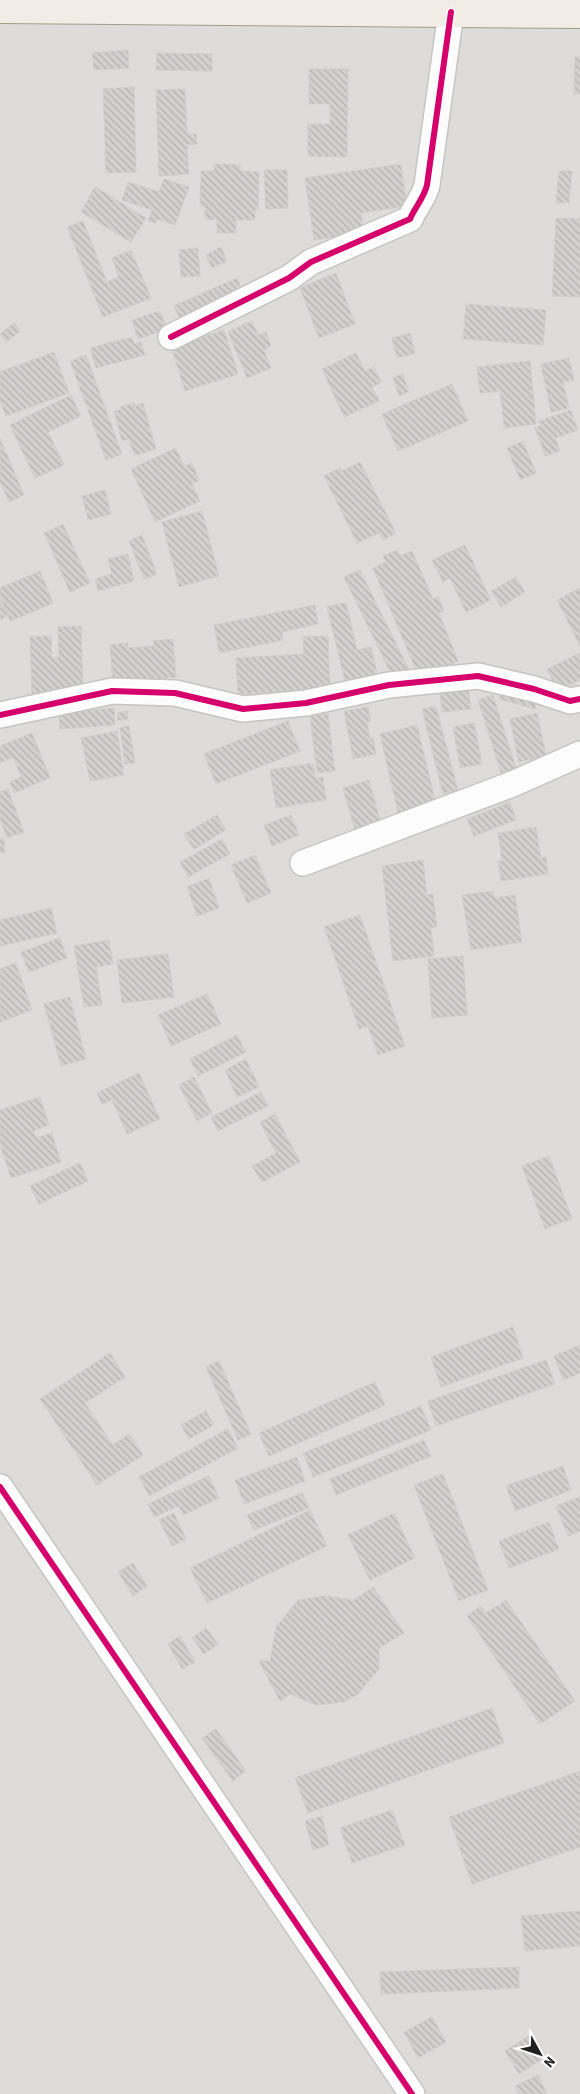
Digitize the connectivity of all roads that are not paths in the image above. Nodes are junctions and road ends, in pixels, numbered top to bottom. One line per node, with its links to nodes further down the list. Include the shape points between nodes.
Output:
1 (0, 9): 3 (main road)
2 (565, 9): 3 (main road)
3 (452, 12): 4 (street, via 427,185 410,219 312,262 289,278)
4 (171, 337)
5 (580, 699): 6 (street, via 570,701 478,676 388,685 306,703 243,709 175,693 112,691)
6 (0, 715)
7 (580, 754): 8 (street, via 510,785)
8 (304, 863)
9 (0, 1487): 10 (street)
10 (412, 2094)

